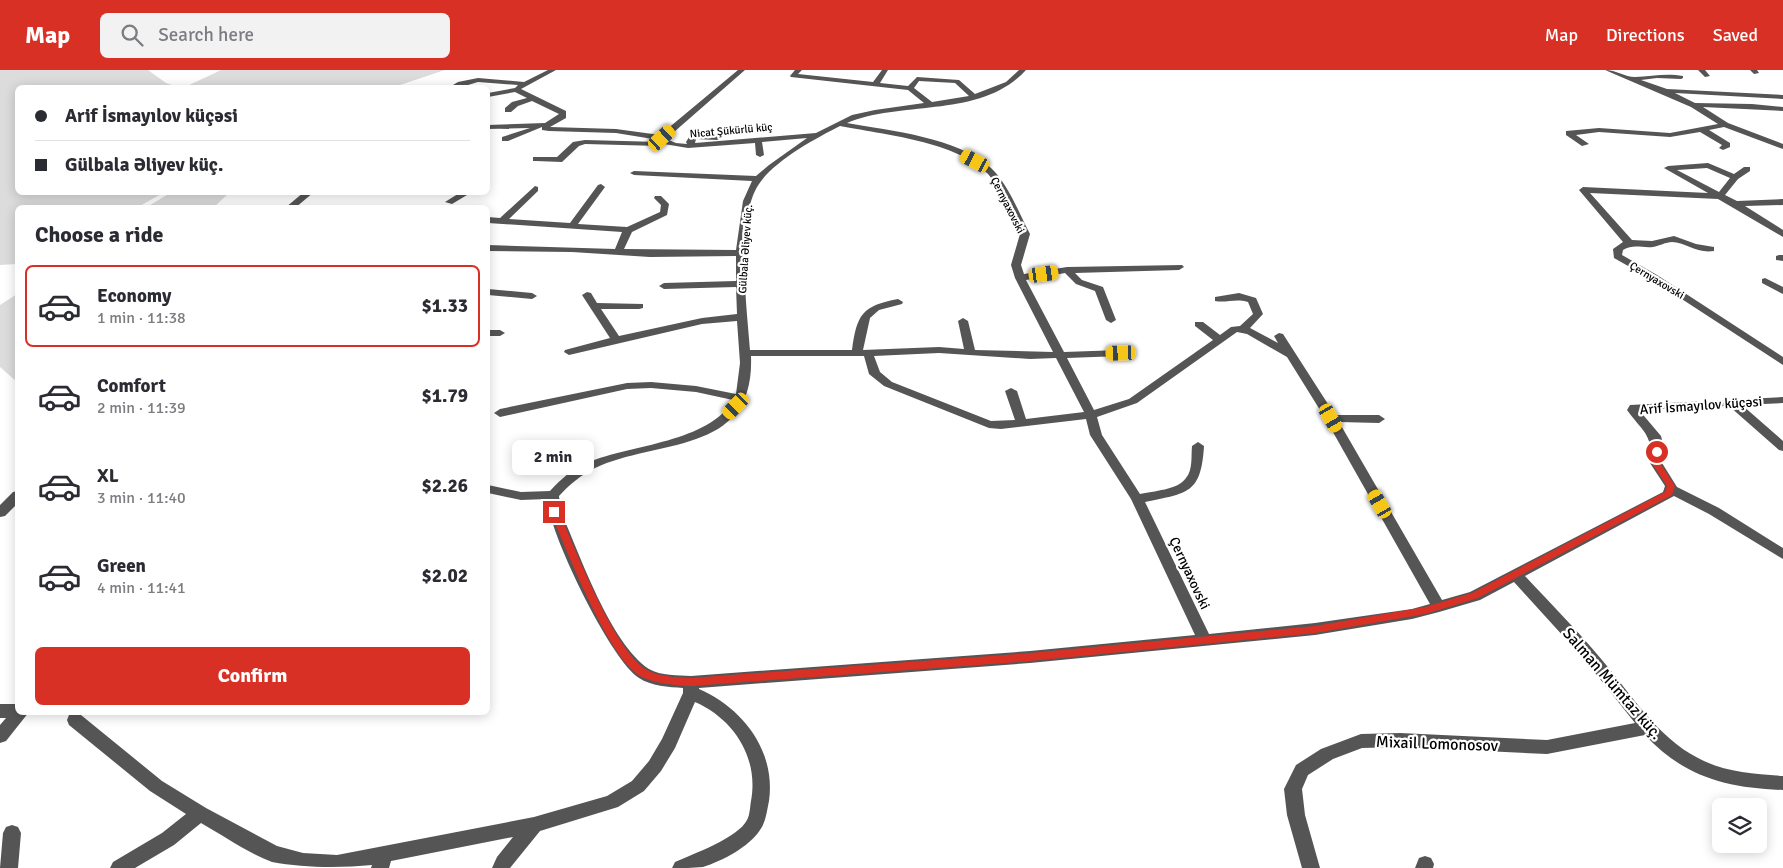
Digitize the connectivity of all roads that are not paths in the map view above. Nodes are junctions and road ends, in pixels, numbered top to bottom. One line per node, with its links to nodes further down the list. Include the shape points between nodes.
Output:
1 (553, 70): 10 (street)
2 (742, 70): 39 (street, Nicat Şükürlü küç)
3 (799, 70): 12 (street, via 793,76)
4 (885, 70): 12 (street)
5 (1006, 70): 7 (street)
6 (1608, 70): 9 (street)
7 (1021, 72): 20 (street, via 1000,90)
8 (1681, 77): 9 (street)
9 (1632, 79): 16 (street)
10 (524, 84): 11 (street, via 476,78); 15 (street)
11 (456, 85)
12 (875, 85): 13 (street)
13 (910, 88): 20 (street, via 917,79 957,81); 24 (street)
14 (1771, 89): 19 (street, via 1759,90)
15 (516, 90): 17 (street); 22 (street)
16 (1664, 91): 19 (street); 25 (street)
17 (505, 92): 18 (street); 23 (street)
18 (490, 95)
19 (1767, 96): 21 (street)
20 (974, 97): 24 (street)
21 (1783, 97)
22 (534, 98): 27 (street, via 515,104); 30 (street, via 563,113 559,120)
23 (490, 100)
24 (929, 104): 28 (street, via 865,114)
25 (1694, 105): 26 (street); 29 (street)
26 (1783, 109)
27 (508, 110)
28 (838, 124): 33 (street); 73 (street, Çernyaxovski, via 927,141 966,156 991,171 1025,234 1016,265)
29 (1725, 125): 32 (street); 37 (street)
30 (546, 126): 31 (street); 34 (street); 35 (street)
31 (490, 127)
32 (1703, 130): 41 (street, via 1670,134 1599,130 1569,133); 42 (street, via 1727,145)
33 (820, 135): 36 (street, Nicat Şükürlü küç); 49 (street)
34 (650, 136): 39 (street); 40 (street)
35 (506, 139)
36 (758, 139): 39 (street, Nicat Şükürlü küç, via 726,142 698,136 691,138 692,145); 44 (street)
37 (1766, 139): 38 (street); 43 (street)
38 (1783, 139)
39 (665, 141): 40 (street)
40 (607, 143): 45 (street, via 580,143 559,160)
41 (1585, 144)
42 (1723, 148)
43 (1783, 148)
44 (760, 155)
45 (536, 159)
46 (1748, 169): 48 (street)
47 (634, 173): 49 (street)
48 (1735, 177): 55 (street); 55 (street, via 1708,165 1668,168)
49 (757, 179): 70 (street, Gülbala Əliyev küç., via 745,209)
50 (601, 187): 63 (street)
51 (535, 189): 62 (street)
52 (306, 195): 59 (street)
53 (442, 195): 60 (street)
54 (464, 195): 60 (street)
55 (1720, 196): 58 (street); 66 (street, via 1583,190)
56 (658, 198): 64 (street, via 665,204 664,213)
57 (1783, 202): 58 (street)
58 (1735, 204): 65 (street)
59 (293, 205)
60 (450, 205)
61 (490, 220): 62 (street)
62 (503, 220): 63 (street)
63 (572, 226): 64 (street)
64 (628, 230): 69 (street)
65 (1783, 234)
66 (1629, 243): 68 (street, Çernyaxovski, via 1652,244 1674,239 1694,247); 102 (street, Çernyaxovski, via 1618,249 1617,256)
67 (490, 248): 69 (street)
68 (1711, 249)
69 (618, 252): 70 (street)
70 (742, 253): 75 (street, Gülbala Əliyev küç.)
71 (1179, 267): 72 (street)
72 (1067, 270): 73 (street); 86 (street, via 1079,282 1099,289)
73 (1020, 278): 100 (street, Çernyaxovski)
74 (1765, 281): 77 (street)
75 (741, 284): 76 (street); 85 (street, Gülbala Əliyev küç.)
76 (664, 286)
77 (1783, 291)
78 (490, 292): 80 (street)
79 (587, 295): 83 (street)
80 (532, 296)
81 (1219, 299): 89 (street, via 1239,296 1252,300 1258,314)
82 (898, 302): 97 (street, via 878,305 867,312 862,322)
83 (594, 306): 84 (street); 93 (street)
84 (640, 306)
85 (742, 317): 93 (street, via 702,321); 96 (street, Gülbala Əliyev küç.)
86 (1111, 320)
87 (963, 321): 98 (street)
88 (1199, 324): 94 (street)
89 (1243, 329): 94 (street, via 1235,329); 101 (street)
90 (500, 333): 91 (street)
91 (490, 334)
92 (1279, 336): 101 (street)
93 (616, 340): 95 (street)
94 (1220, 340): 108 (street, via 1133,401)
95 (569, 352)
96 (745, 353): 97 (street); 104 (street, Gülbala Əliyev küç., via 746,368)
97 (862, 353): 98 (street, via 939,350); 111 (street, via 875,374 888,384 989,424)
98 (970, 353): 100 (street)
99 (1121, 353): 100 (street)
100 (1059, 355): 108 (street, Çernyaxovski)
101 (1291, 355): 109 (street)
102 (1783, 362)
103 (1010, 391): 111 (street)
104 (740, 398): 107 (street, via 696,390 635,386); 116 (street, Gülbala Əliyev küç., via 727,416 705,430 588,468 569,477)
105 (1783, 400): 106 (street, Arif İsmayılov küçəsi)
106 (1731, 402): 113 (street); 115 (street, Arif İsmayılov küçəsi, via 1634,408 1655,436 1658,448 1656,463)
107 (500, 413)
108 (1091, 416): 111 (street); 118 (street, Çernyaxovski, via 1096,435)
109 (1331, 418): 110 (street); 122 (street)
110 (1379, 419)
111 (1022, 423)
112 (1198, 446): 118 (street, via 1190,482 1178,489)
113 (1783, 447)
114 (490, 489): 116 (street, via 521,496)
115 (1672, 490): 120 (street, via 1714,511); 121 (street)
116 (553, 495): 124 (street, via 554,512 613,639 629,662 645,674)
117 (15, 498): 119 (street)
118 (1138, 499): 123 (street, Çernyaxovski)
119 (0, 513)
120 (1783, 554)
121 (1514, 574): 122 (street, via 1475,596); 129 (street, Salman Mümtaz küç., via 1562,624)
122 (1439, 607): 123 (street, via 1315,629)
123 (1204, 639): 124 (street)
124 (691, 688): 133 (street, via 669,744 638,786 612,802); 140 (street, via 734,719 750,741 762,770 762,797 754,825 725,849)
125 (0, 711): 126 (street)
126 (15, 712)
127 (17, 715): 130 (street)
128 (74, 720): 132 (street, via 156,786)
129 (1649, 727): 131 (street, Salman Mümtaz küç., via 1685,758 1707,770 1743,781); 141 (street, Mixail Lomonosov, via 1547,747 1361,741 1327,754 1302,770 1293,789 1296,815)
130 (0, 736)
131 (1783, 783)
132 (200, 814): 136 (street, via 274,854); 138 (street, via 168,839)
133 (534, 825): 135 (street); 139 (street, via 502,863)
134 (12, 833): 137 (street)
135 (382, 861): 136 (street)
136 (336, 866)
137 (9, 868)
138 (119, 868)
139 (502, 868)
140 (681, 868)
141 (1311, 868)

